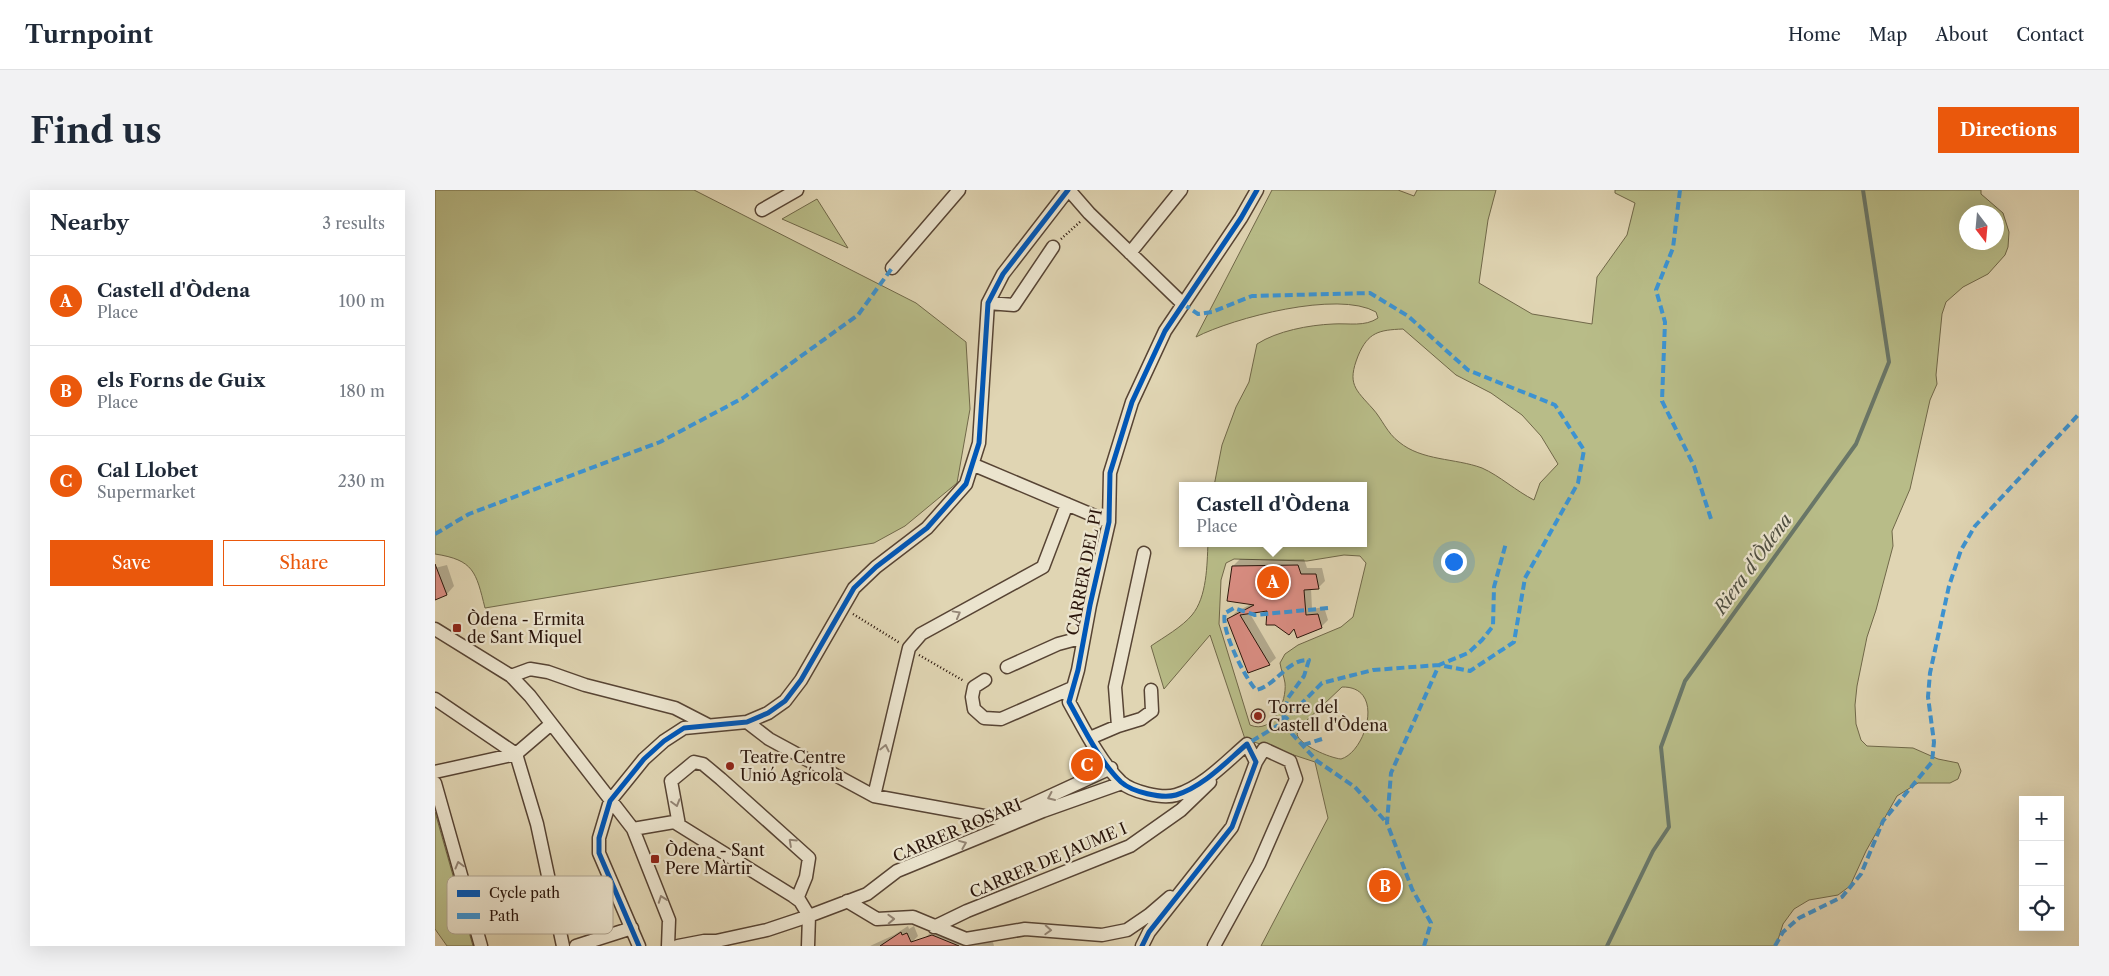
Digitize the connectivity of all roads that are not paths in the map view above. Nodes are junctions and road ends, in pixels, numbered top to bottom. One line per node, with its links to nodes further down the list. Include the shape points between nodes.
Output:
1 (797, 190): 6 (street)
2 (959, 190): 9 (street)
3 (1068, 190): 8 (street); 10 (street, via 1003,274)
4 (1181, 190): 8 (street)
5 (1257, 190): 11 (street, CARRER DEL PI)
6 (762, 210)
7 (1053, 247): 10 (street, via 1014,305)
8 (1131, 253): 11 (street)
9 (892, 268)
10 (988, 303): 12 (street, via 982,413)
11 (1183, 304): 14 (street, CARRER DEL PI, via 1165,331 1132,402 1111,473)
12 (974, 465): 13 (street); 24 (street, via 966,484 927,528 854,588 801,680 785,701)
13 (1067, 504): 14 (street); 36 (street, one-way to 13, via 909,648 921,634 1043,567)
14 (1109, 522): 17 (street, CARRER DEL PI)
15 (1144, 553): 27 (street, via 1115,687)
16 (435, 629): 19 (street)
17 (1084, 637): 18 (street, via 1058,644); 21 (street, CARRER DEL PI)
18 (1007, 666)
19 (511, 676): 25 (street); 26 (street, via 530,669 548,672 675,708)
20 (985, 680): 21 (street, via 974,687 972,697 974,709 984,718 1001,719)
21 (1072, 688): 28 (street, CARRER DEL PI, via 1069,702)
22 (1151, 690): 27 (street, via 1152,711 1141,719)
23 (435, 699): 29 (street)
24 (747, 722): 26 (street); 36 (street, via 769,739)
25 (551, 724): 29 (street); 37 (street)
26 (711, 726): 37 (street, via 684,728 664,741 627,778)
27 (1118, 726): 28 (street)
28 (1090, 738): 32 (street, CARRER DEL PI)
29 (516, 754): 33 (street); 41 (street, via 537,824)
30 (1235, 754): 31 (street, via 1247,744); 35 (street, via 1218,770 1175,795 1156,797); 48 (street, CARRER DE JAUME I, via 1181,810 1130,846 967,911)
31 (1256, 762): 44 (street, via 1232,828); 59 (street, via 1264,748 1290,760 1297,779 1259,864)
32 (1111, 768): 35 (street, CARRER DEL PI); 36 (street, one-way to 36, via 1000,819)
33 (435, 772)
34 (435, 783): 40 (street, one-way to 34)
35 (1122, 783): 46 (street, CARRER ROSARI, one-way to 35, via 867,894 897,871 1043,811)
36 (874, 796)
37 (610, 801): 39 (street); 42 (street, via 599,838 599,853)
38 (679, 825): 39 (street, via 674,822); 45 (street); 45 (street, one-way to 38, via 807,878 809,858 703,764 695,762 671,781)
39 (633, 829): 55 (street, one-way to 39, via 669,920)
40 (461, 876)
41 (548, 876)
42 (609, 876)
43 (613, 886): 49 (street)
44 (1186, 886): 52 (street, via 1127,930); 58 (street, via 1149,932)
45 (797, 899): 47 (street)
46 (847, 901): 47 (street, CARRER ROSARI); 48 (street, one-way to 48, via 877,919 913,917)
47 (809, 916): 56 (street, CARRER ROSARI, via 716,942); 57 (street)
48 (935, 927): 52 (street, one-way to 52, via 966,939 1025,929)
49 (631, 928): 51 (street); 54 (street)
50 (612, 934): 53 (street)
51 (613, 934)
52 (1103, 940)
53 (575, 946)
54 (639, 946)
55 (668, 946)
56 (678, 946)
57 (809, 946)
58 (1142, 946)
59 (1214, 946)

